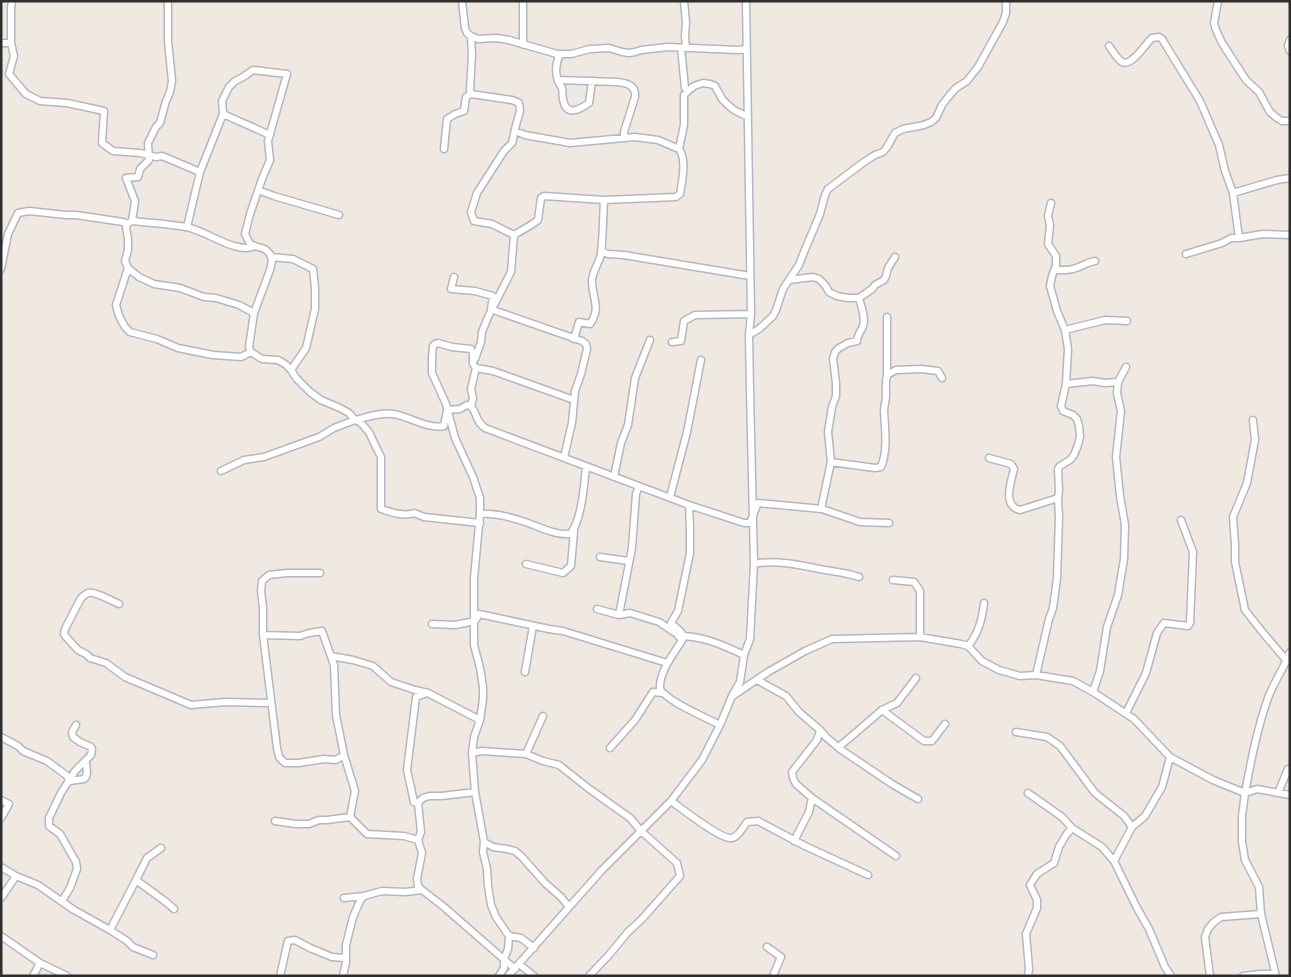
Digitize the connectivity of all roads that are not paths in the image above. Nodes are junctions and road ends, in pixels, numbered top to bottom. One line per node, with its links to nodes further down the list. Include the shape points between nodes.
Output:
1 (12, 1): 12 (street)
2 (167, 1): 31 (street, via 172,81 160,123 148,143)
3 (462, 1): 9 (street, via 465,28)
4 (523, 1): 13 (street)
5 (684, 1): 15 (street)
6 (746, 1): 16 (street)
7 (1006, 1): 55 (street, via 1003,22 978,67 949,96 936,118 895,133 883,152 828,189 799,264)
8 (1218, 1): 25 (street, via 1214,23 1222,42 1270,112 1282,121)
9 (471, 36): 13 (street); 22 (street)
10 (1290, 40): 17 (street)
11 (1, 43): 12 (street)
12 (11, 43): 31 (street, via 14,56 9,74 26,94 40,101 104,110 102,143 113,151)
13 (524, 45): 18 (street)
14 (1109, 46): 35 (street, via 1118,59 1126,63 1131,62 1152,38 1162,39 1200,102 1219,145)
15 (684, 48): 16 (street); 18 (street, via 630,52 609,48); 21 (street, via 685,88)
16 (746, 49): 24 (street)
17 (1290, 51)
18 (560, 54): 19 (street, via 556,66)
19 (558, 80): 20 (street); 20 (street, via 565,107 571,111 590,103)
20 (592, 81): 28 (street, via 625,83 636,92)
21 (688, 90): 24 (street, via 703,84 715,86 722,99); 30 (street, via 684,95 684,125)
22 (471, 94): 26 (street, via 519,103); 29 (street, via 466,97 464,111 446,119)
23 (223, 114): 27 (street); 27 (street, via 222,101 228,87 235,81 253,70 286,74); 32 (street)
24 (748, 117): 53 (street)
25 (1290, 121)
26 (515, 131): 28 (street, via 570,143); 42 (street, via 512,142 477,193 471,212 474,221 492,224)
27 (270, 135): 34 (street, via 270,160)
28 (624, 138): 30 (street, via 658,140)
29 (444, 149)
30 (679, 149): 36 (street, via 683,171 680,194)
31 (149, 156): 32 (street, via 162,156); 39 (street, via 138,177 126,178 135,201)
32 (200, 172): 40 (street)
33 (1290, 178): 35 (street)
34 (258, 190): 38 (street); 44 (street, via 246,234 250,244)
35 (1233, 193): 43 (street)
36 (604, 200): 42 (street, via 544,196 538,220); 45 (street)
37 (1051, 203): 52 (street, via 1048,244 1056,256)
38 (339, 215)
39 (130, 222): 40 (street); 50 (street, via 126,227 128,250 125,261); 51 (street, via 29,211 18,213 8,234)
40 (187, 227): 44 (street, via 230,245 249,249)
41 (1290, 234): 43 (street)
42 (514, 235): 57 (street, via 511,272)
43 (1239, 238): 46 (street)
44 (255, 246): 47 (street, via 265,249)
45 (601, 251): 53 (street); 64 (street, via 591,282 596,316 590,324 579,322)
46 (1186, 254)
47 (271, 257): 58 (street, via 270,270); 71 (street, via 293,259 313,270 315,309 306,348)
48 (895, 257): 56 (street, via 884,280)
49 (1095, 261): 52 (street, via 1077,268)
50 (128, 268): 58 (street, via 154,284 224,300); 67 (street, via 116,305 130,332 178,348 213,355 241,358)
51 (1, 269)
52 (1055, 270): 62 (street, via 1050,286)
53 (750, 276): 59 (street)
54 (454, 277): 57 (street, via 451,288 493,296)
55 (789, 280): 56 (street, via 813,277 837,296); 63 (street, via 773,316)
56 (859, 298): 83 (street, via 864,323 857,342 839,348 833,360 836,396 828,432)
57 (492, 308): 64 (street); 69 (street)
58 (254, 313): 67 (street)
59 (751, 314): 63 (street); 66 (street, via 695,315 684,321 681,341)
60 (887, 317): 72 (street)
61 (1127, 321): 62 (street, via 1105,320)
62 (1065, 330): 75 (street, via 1068,349)
63 (749, 335): 93 (street)
64 (574, 339): 76 (street, via 586,344 587,349)
65 (650, 340): 86 (street, via 635,378 628,425 620,444)
66 (672, 342)
67 (251, 352): 71 (street, via 262,359 278,360)
68 (701, 360): 88 (street)
69 (474, 366): 76 (street); 77 (street); 78 (street, via 471,349 438,343 433,346 432,373)
70 (1126, 367): 74 (street)
71 (291, 370): 79 (street, via 310,392 349,413)
72 (887, 376): 73 (street, via 896,370 921,369 938,371); 83 (street, via 886,434 881,467)
73 (942, 378)
74 (1118, 382): 75 (street); 129 (street, via 1121,411 1116,457 1125,525 1124,559)
75 (1066, 384): 89 (street, via 1062,409 1077,419 1080,436 1074,455 1058,469)
76 (574, 400): 81 (street)
77 (471, 406): 78 (street); 81 (street, via 476,411 477,420 486,428)
78 (447, 410): 79 (street, via 444,426 436,428 392,413); 92 (street, via 454,438 480,498)
79 (355, 420): 85 (street, via 319,438 244,460); 95 (street, via 369,432 382,457 380,509 396,514 414,513 424,518)
80 (1253, 420): 119 (street, via 1255,440 1248,483 1232,517 1234,562 1245,610)
81 (564, 457): 84 (street)
82 (989, 458): 89 (street, via 1014,467 1009,491 1016,509)
83 (831, 462): 91 (street)
84 (586, 467): 86 (street); 97 (street)
85 (221, 471)
86 (614, 477): 87 (street)
87 (639, 486): 88 (street); 99 (street)
88 (670, 497): 90 (street)
89 (1058, 498): 123 (street, via 1054,608)
90 (689, 506): 93 (street, via 744,523); 114 (street, via 690,553 678,611 671,622)
91 (822, 509): 93 (street, via 758,503); 96 (street, via 860,522)
92 (480, 514): 95 (street); 97 (street, via 492,513 562,534 570,534)
93 (753, 518): 101 (street)
94 (1181, 520): 134 (street, via 1193,552 1190,623 1188,626 1164,623 1157,633 1146,673)
95 (480, 523): 109 (street, via 474,578)
96 (889, 524)
97 (574, 530): 100 (street, via 571,566 564,573)
98 (600, 557): 99 (street)
99 (629, 561): 108 (street)
100 (526, 564)
101 (754, 564): 103 (street, via 779,563); 117 (street, via 750,639)
102 (320, 573): 112 (street, via 269,575 262,581)
103 (860, 577)
104 (893, 580): 113 (street, via 914,582 920,591)
105 (984, 603): 115 (street, via 980,626)
106 (119, 604): 132 (street, via 97,594 85,594 64,634 90,658 191,705)
107 (596, 609): 108 (street)
108 (619, 615): 114 (street, via 630,613 659,622)
109 (475, 621): 110 (street, via 455,625); 111 (street, via 478,614); 136 (street, via 474,645 483,687)
110 (432, 624)
111 (533, 626): 120 (street, via 563,631); 122 (street)
112 (262, 635): 118 (street, via 293,637 322,631); 132 (street)
113 (920, 637): 115 (street); 125 (street, via 832,639)
114 (683, 638): 117 (street, via 694,636); 120 (street)
115 (968, 646): 123 (street, via 982,661 999,670 1020,676)
116 (1290, 652): 119 (street)
117 (744, 655): 131 (street, via 740,682)
118 (331, 656): 130 (street, via 373,666 390,682); 149 (street, via 336,715)
119 (1287, 661): 121 (street)
120 (667, 663): 126 (street)
121 (1287, 669): 156 (street, via 1273,688 1266,705)
122 (525, 672)
123 (1036, 675): 129 (street, via 1073,681)
124 (916, 678): 133 (street, via 897,702)
125 (757, 680): 131 (street); 140 (street, via 786,696)
126 (660, 684): 127 (street); 128 (street)
127 (653, 692): 128 (street); 145 (street, via 635,720)
128 (662, 692): 139 (street)
129 (1093, 692): 134 (street)
130 (428, 693): 136 (street); 163 (street, via 416,697 407,770 414,802)
131 (732, 696): 139 (street)
132 (271, 703): 149 (street, via 279,757 285,763 336,760)
133 (882, 710): 137 (street, via 924,741 932,740); 146 (street)
134 (1126, 713): 150 (street)
135 (544, 716): 148 (street)
136 (480, 720): 147 (street)
137 (945, 724)
138 (76, 725): 151 (street, via 73,737 92,749)
139 (720, 725): 162 (street, via 702,760)
140 (820, 730): 143 (street); 144 (street)
141 (1016, 732): 167 (street, via 1048,737 1060,746 1096,793 1124,816)
142 (1, 737): 153 (street, via 47,761)
143 (826, 737): 144 (street); 146 (street)
144 (817, 740): 159 (street, via 792,772 796,784)
145 (610, 748)
146 (840, 749): 160 (street)
147 (472, 753): 148 (street); 154 (street)
148 (526, 754): 169 (street, via 559,765 630,818)
149 (344, 755): 164 (street, via 354,791)
150 (1170, 757): 156 (street); 167 (street, via 1162,787 1145,816)
151 (86, 762): 153 (street); 153 (street, via 85,778)
152 (1288, 769): 157 (street)
153 (70, 780): 184 (street, via 61,793 49,826 60,834 76,862 77,869)
154 (475, 792): 163 (street, via 428,796); 172 (street)
155 (1028, 792): 168 (street)
156 (1246, 793): 157 (street, via 1257,789); 187 (street, via 1242,842 1245,860 1259,887)
157 (1278, 793): 158 (street)
158 (1290, 795)
159 (812, 798): 171 (street, via 809,812); 174 (street)
160 (918, 799)
161 (1, 800): 165 (street, via 8,804)
162 (671, 801): 169 (street); 171 (street, via 707,828 727,837 736,836 747,822 758,821)
163 (418, 803): 170 (street, via 421,832)
164 (350, 817): 166 (street, via 309,824); 170 (street, via 367,834)
165 (1, 818)
166 (275, 821)
167 (1132, 827): 175 (street)
168 (1072, 828): 175 (street, via 1102,847); 208 (street, via 1058,847 1054,863 1037,874 1030,885 1037,908 1026,934)
169 (641, 831): 185 (street); 206 (street, via 677,863 680,876)
170 (418, 840): 180 (street, via 422,853 417,879)
171 (794, 841): 177 (street)
172 (484, 842): 185 (street, via 515,851); 190 (street, via 492,905)
173 (161, 848): 179 (street, via 147,858)
174 (896, 856)
175 (1114, 861): 209 (street)
176 (1, 867): 178 (street)
177 (868, 875)
178 (16, 876): 182 (street); 184 (street, via 38,885)
179 (136, 880): 186 (street); 188 (street)
180 (422, 890): 181 (street, via 382,891); 195 (street)
181 (364, 896): 183 (street); 194 (street, via 353,917)
182 (1, 898)
183 (344, 898)
184 (62, 902): 188 (street)
185 (569, 907): 192 (street)
186 (174, 909)
187 (1261, 914): 198 (street); 210 (street, via 1221,918 1212,923 1205,937)
188 (110, 930): 193 (street, via 133,947)
189 (1, 936): 196 (street)
190 (509, 936): 192 (street, via 521,938); 195 (street)
191 (767, 947): 207 (street, via 781,957)
192 (534, 948): 197 (street)
193 (153, 955)
194 (345, 958): 201 (street, via 332,957 295,940 288,941); 202 (street)
195 (504, 959): 197 (street); 203 (street, via 504,968)
196 (40, 963): 199 (street); 200 (street)
197 (517, 967): 204 (street); 205 (street)
198 (1275, 975): 211 (street)
199 (33, 976)
200 (67, 976)
201 (280, 976)
202 (343, 976)
203 (499, 976)
204 (508, 976)
205 (534, 976)
206 (589, 976)
207 (773, 976)
208 (1028, 976)
209 (1171, 976)
210 (1210, 976)
211 (1243, 976)

